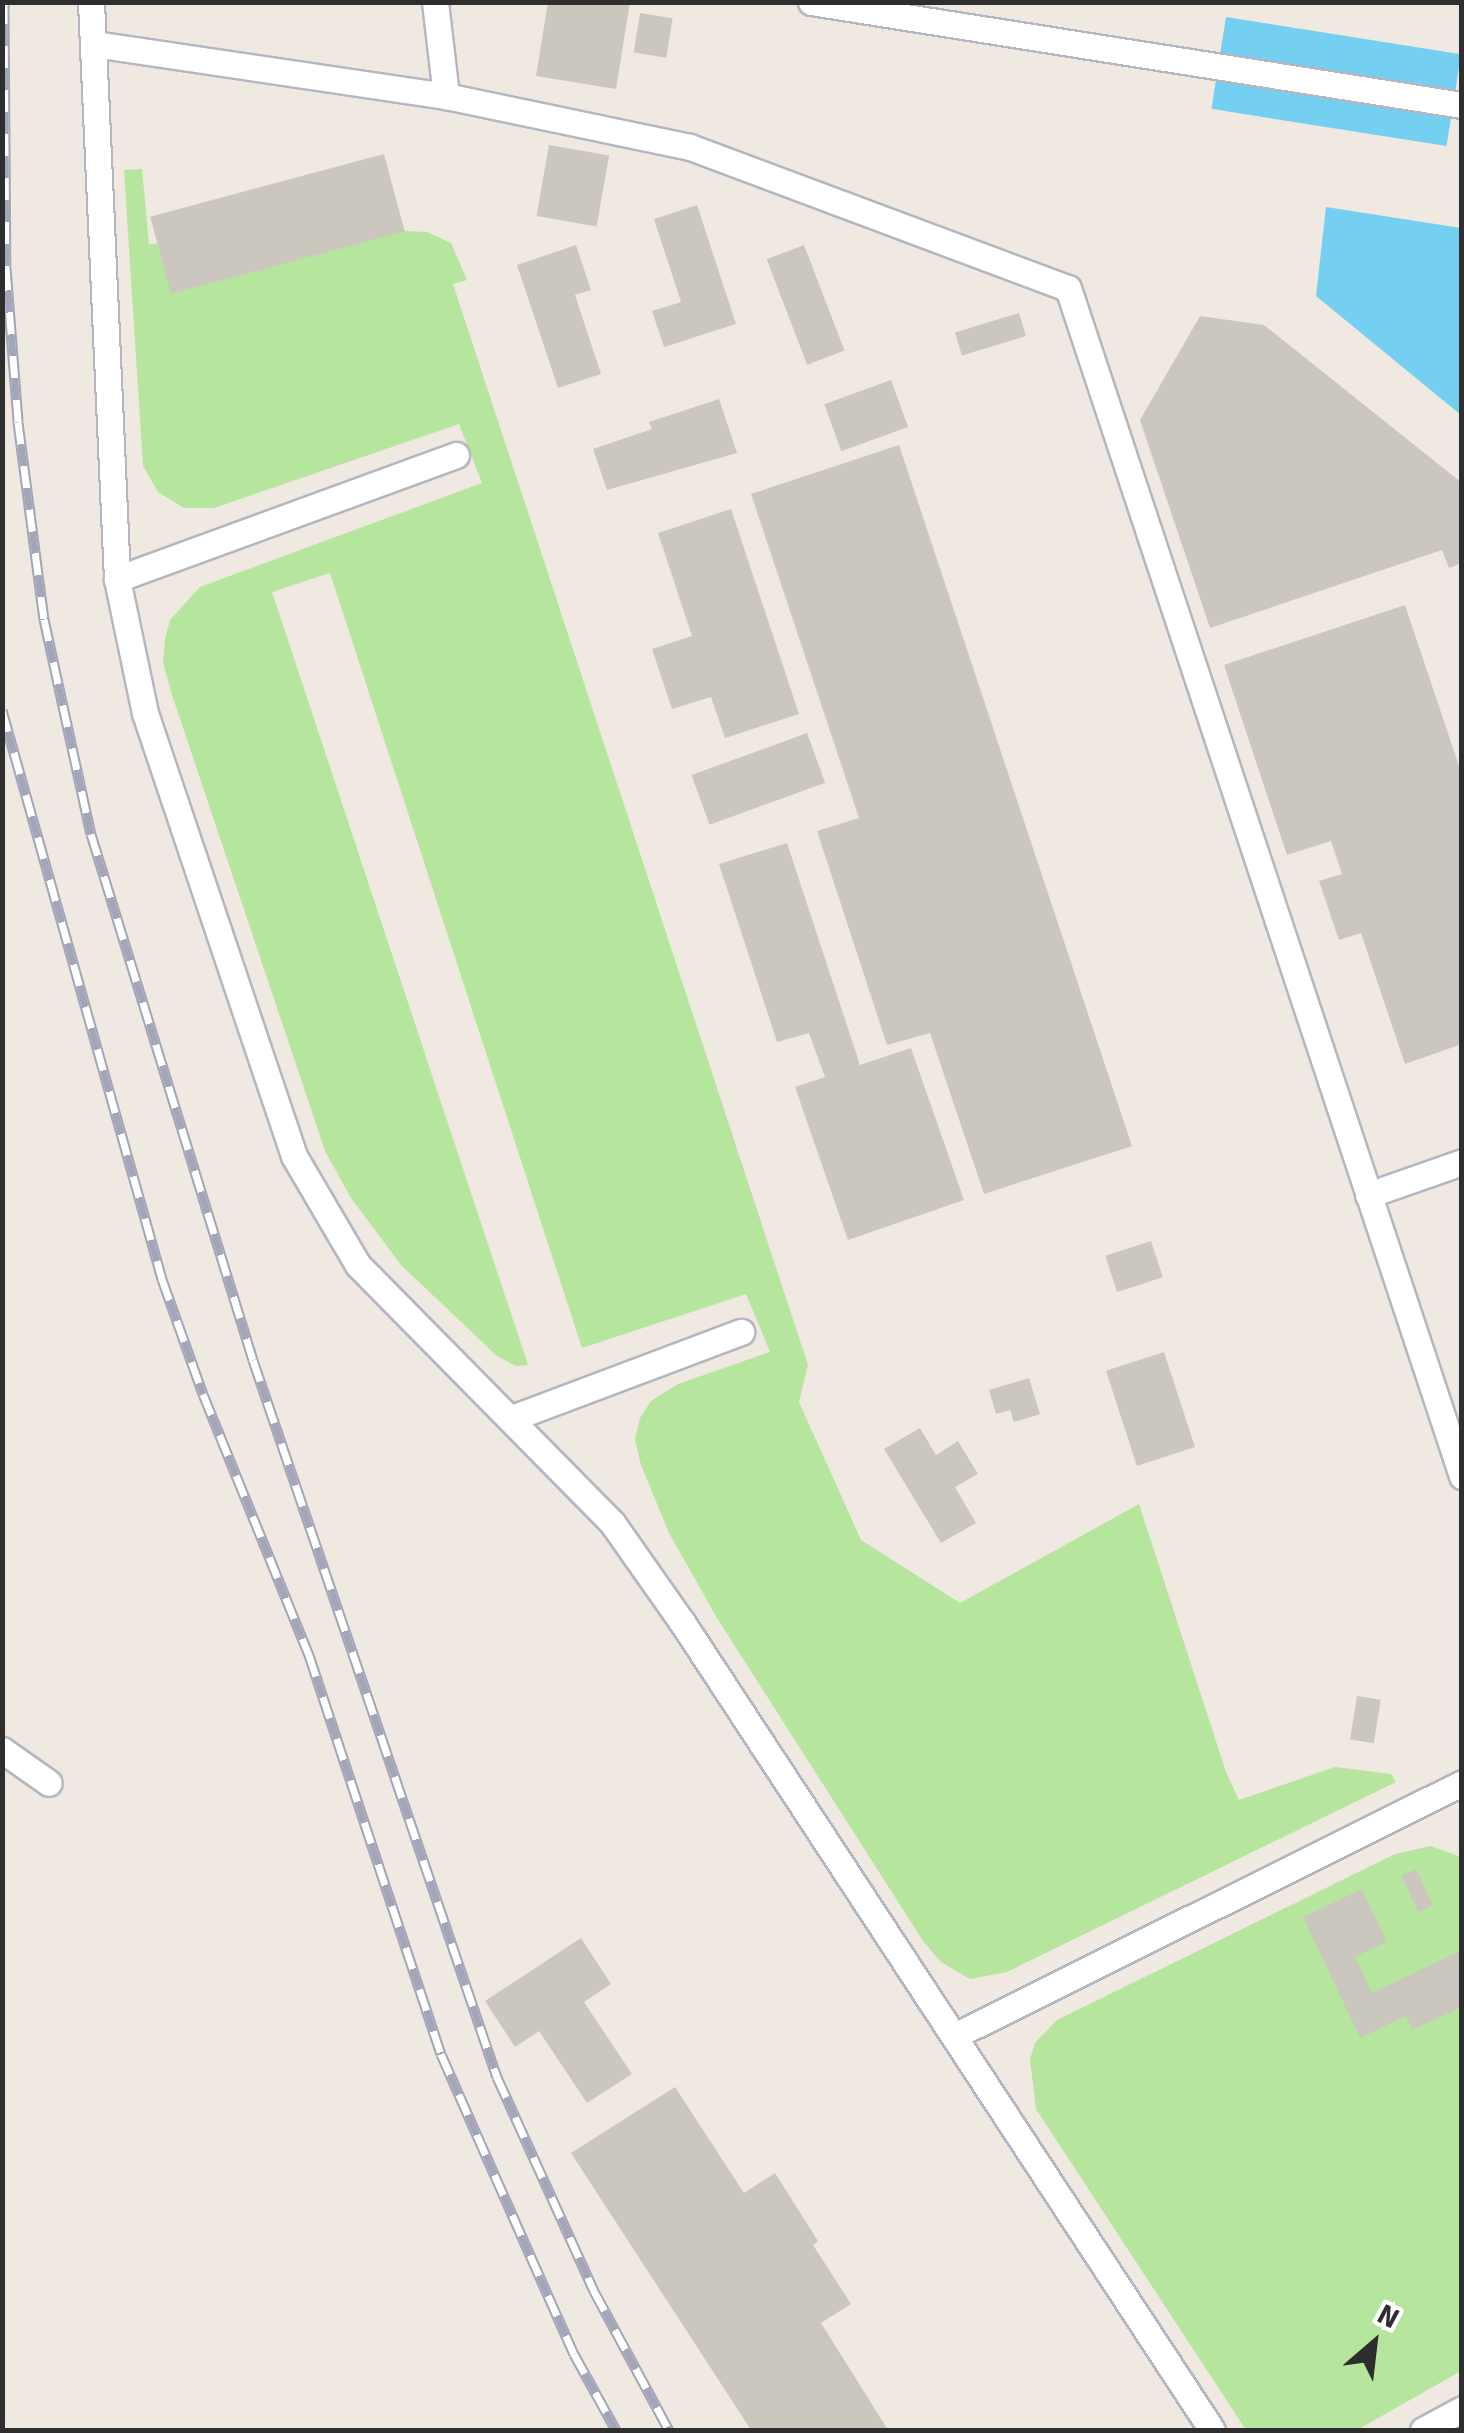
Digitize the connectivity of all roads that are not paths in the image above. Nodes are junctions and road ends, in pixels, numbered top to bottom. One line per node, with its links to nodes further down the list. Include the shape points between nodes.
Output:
1 (91, 2): 4 (lane)
2 (434, 2): 5 (lane)
3 (811, 2): 6 (lane)
4 (94, 44): 5 (lane); 8 (lane)
5 (446, 96): 10 (lane, via 690,147 1068,288)
6 (1462, 105)
7 (456, 455): 8 (lane)
8 (117, 578): 12 (lane, via 145,713 294,1156 358,1265)
9 (1462, 1162): 10 (lane)
10 (1368, 1195): 13 (lane)
11 (741, 1332): 12 (lane)
12 (512, 1418): 17 (lane, via 613,1524)
13 (1462, 1476)
14 (2, 1750): 15 (lane)
15 (49, 1783)
16 (1462, 1783): 17 (lane)
17 (954, 2036): 19 (lane)
18 (1462, 2409): 20 (lane)
19 (1212, 2430)
20 (1423, 2430)

